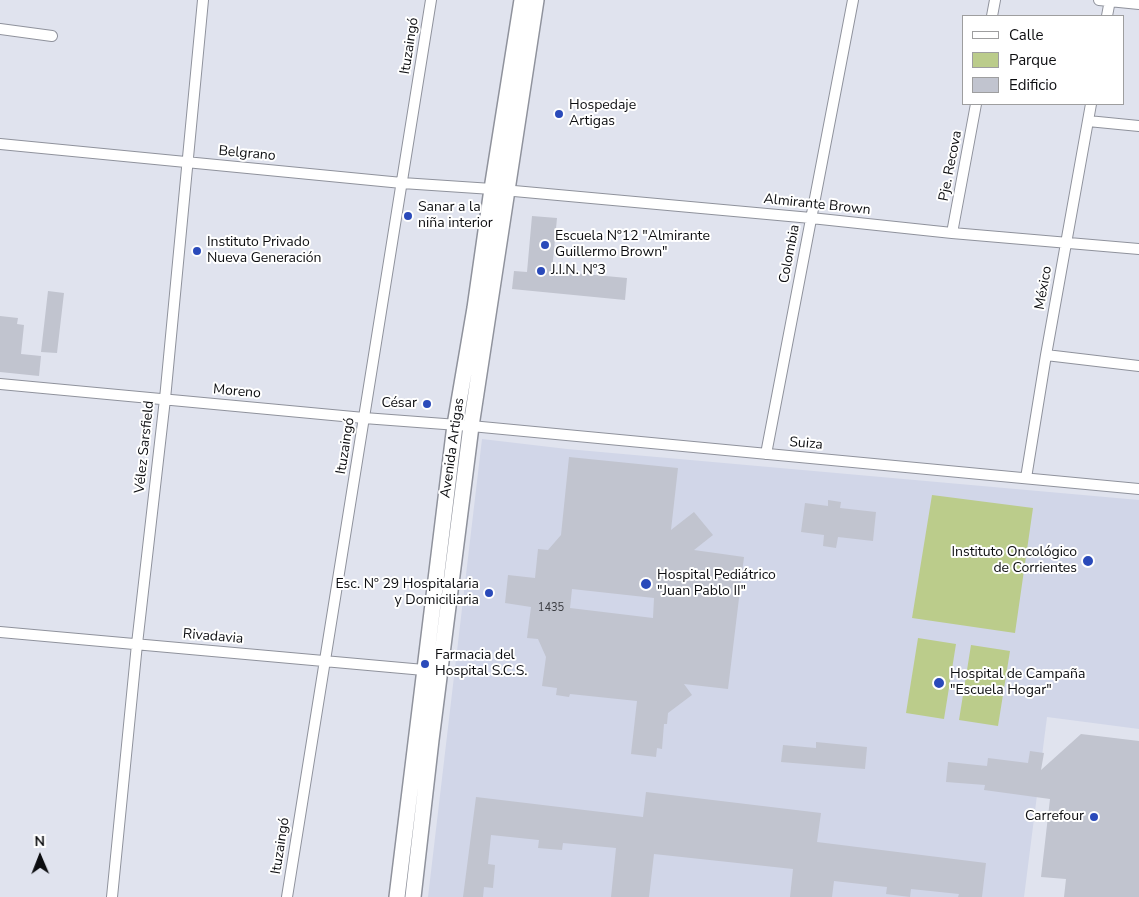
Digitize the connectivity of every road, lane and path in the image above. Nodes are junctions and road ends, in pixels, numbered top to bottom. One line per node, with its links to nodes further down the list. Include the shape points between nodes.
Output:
1 (203, 0): 19 (street, Vélez Sarsfield)
2 (431, 0): 20 (street, Ituzaingó)
3 (522, 0): 21 (main road, Avenida Artigas)
4 (536, 0): 22 (main road, Avenida Artigas)
5 (853, 0): 23 (street, Colombia)
6 (995, 0): 10 (street)
7 (1099, 0): 8 (street)
8 (1110, 0): 9 (street); 11 (street)
9 (1139, 4)
10 (992, 15)
11 (1107, 15)
12 (0, 29): 13 (street)
13 (52, 36)
14 (976, 105): 24 (street, Pje. Recova)
15 (1091, 105): 16 (street, México)
16 (1088, 120): 17 (street); 25 (street, México)
17 (1139, 126)
18 (0, 144): 19 (street, Belgrano)
19 (187, 162): 20 (street, Belgrano); 30 (street, Vélez Sarsfield)
20 (402, 183): 21 (street, Belgrano); 31 (street, Ituzaingó)
21 (492, 189): 22 (street, Almirante Brown); 32 (main road, Avenida Artigas)
22 (508, 190): 23 (street, Almirante Brown); 33 (main road, Avenida Artigas)
23 (811, 218): 24 (street, Almirante Brown); 34 (street, Colombia)
24 (952, 233): 25 (street, Almirante Brown)
25 (1066, 243): 26 (street, Almirante Brown); 27 (street, México)
26 (1139, 249)
27 (1046, 355): 28 (street); 35 (street, México)
28 (1139, 366)
29 (0, 384): 30 (street, Moreno)
30 (165, 399): 31 (street, Moreno); 38 (street, Vélez Sarsfield)
31 (364, 418): 32 (street, Moreno); 39 (street, Ituzaingó)
32 (455, 425): 33 (street, Moreno); 40 (main road, Avenida Artigas)
33 (471, 426): 34 (street, Suiza); 44 (main road, Avenida Artigas)
34 (766, 454): 35 (street, Suiza)
35 (1026, 478): 36 (street, Suiza)
36 (1139, 489)
37 (0, 632): 38 (street, Rivadavia)
38 (138, 644): 39 (street, Rivadavia); 41 (street, Vélez Sarsfield)
39 (325, 661): 40 (street, Rivadavia); 42 (street, Ituzaingó)
40 (424, 670): 43 (main road, Avenida Artigas)
41 (112, 897)
42 (287, 897)
43 (397, 897)
44 (413, 897)

